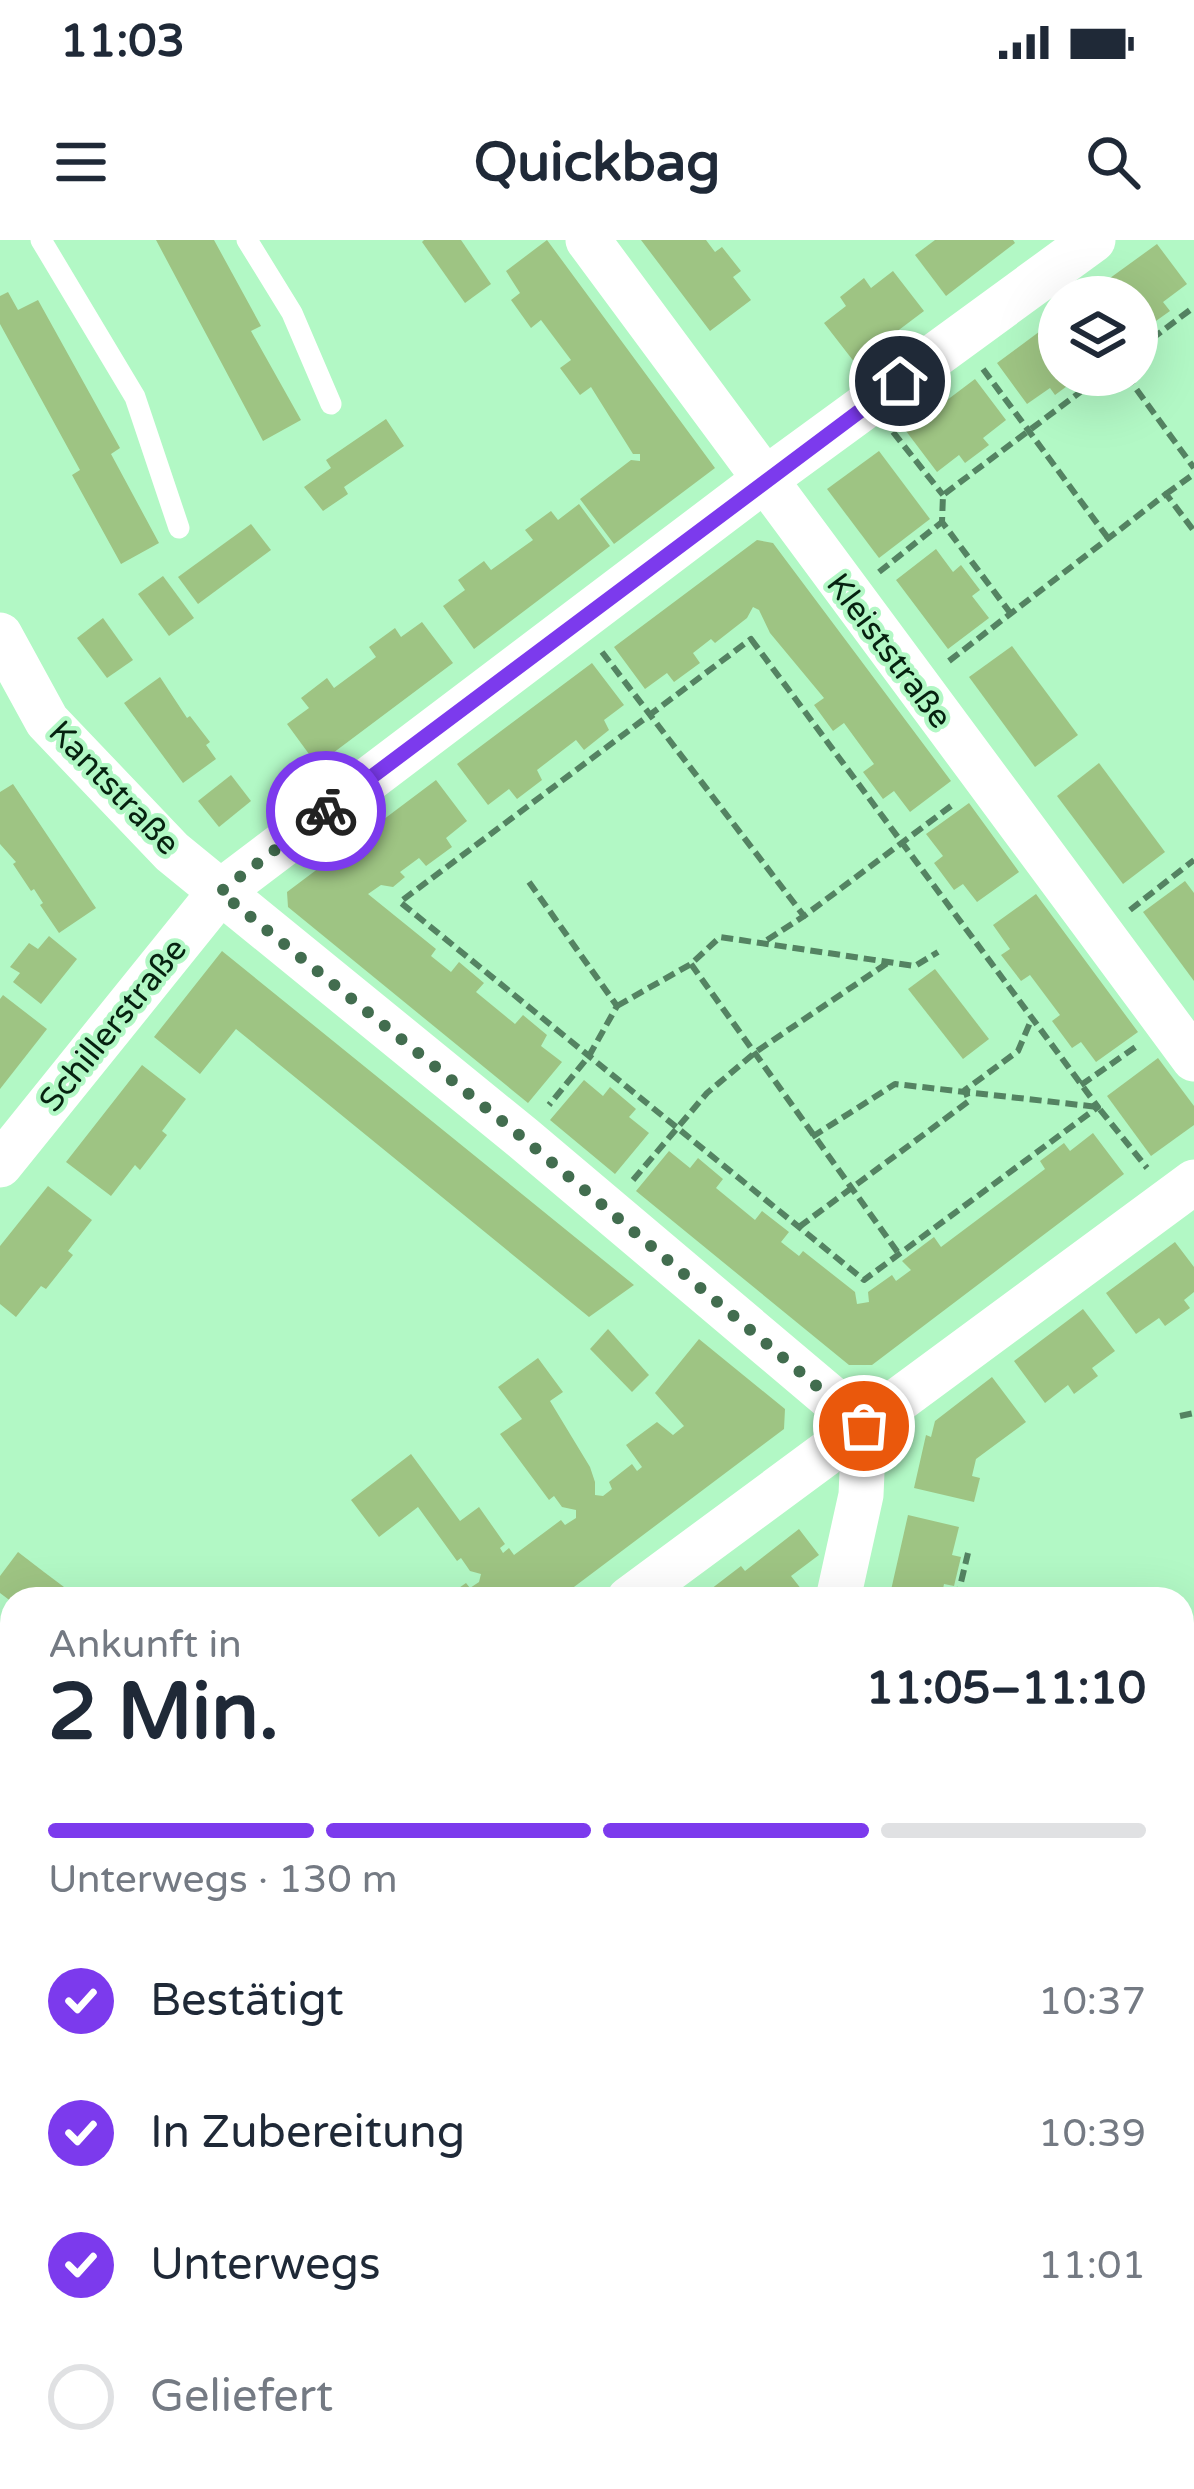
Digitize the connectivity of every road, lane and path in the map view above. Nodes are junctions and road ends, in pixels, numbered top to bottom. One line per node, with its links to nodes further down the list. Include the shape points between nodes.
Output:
1 (41, 240): 18 (lane, via 136,397)
2 (247, 240): 11 (lane, via 292,313)
3 (588, 240): 14 (street, Kleiststraße)
4 (1093, 240): 7 (street, Schillerstraße)
5 (1194, 307): 6 (path)
6 (1158, 334)
7 (960, 337): 10 (street, Schillerstraße); 12 (path)
8 (1075, 396): 12 (path)
9 (1141, 396): 13 (path)
10 (870, 403): 14 (street, Schillerstraße); 16 (path)
11 (331, 404)
12 (1028, 432): 16 (path); 20 (path)
13 (1194, 471): 15 (path)
14 (763, 481): 21 (street, Kleiststraße); 23 (street, Schillerstraße)
15 (1166, 494): 19 (path); 20 (path)
16 (943, 495): 17 (path)
17 (942, 522): 21 (path); 22 (path)
18 (179, 528)
19 (1194, 531)
20 (1108, 538): 22 (path)
21 (849, 597): 25 (street, Kleiststraße)
22 (1010, 614): 25 (path)
23 (578, 620): 26 (path); 31 (street, Schillerstraße)
24 (0, 635): 31 (street, Kantstraße, via 47,721)
25 (915, 687): 27 (street, Kleiststraße)
26 (650, 714): 28 (path, via 751,639); 32 (path); 42 (path, via 400,902)
27 (985, 781): 28 (path); 33 (street, Kleiststraße)
28 (902, 843): 32 (path); 39 (path)
29 (1193, 864): 33 (path)
30 (529, 882): 38 (path)
31 (220, 892): 48 (street, Kantstraße); 49 (street, Schillerstraße)
32 (804, 916): 34 (path)
33 (1099, 934): 40 (street, Kleiststraße)
34 (764, 942): 36 (path); 37 (path, via 720,937)
35 (938, 952): 36 (path, via 915,966)
36 (889, 962): 41 (path)
37 (691, 964): 38 (path); 41 (path)
38 (617, 1006): 42 (path)
39 (1032, 1018): 43 (path); 44 (path, via 1018,1052)
40 (1180, 1043): 43 (path)
41 (757, 1052): 46 (path); 47 (path)
42 (589, 1056): 46 (path); 48 (path)
43 (1081, 1085): 45 (path)
44 (965, 1090): 45 (path); 47 (path, via 895,1084); 50 (path, via 969,1101)
45 (1098, 1107): 51 (path); 54 (path)
46 (677, 1128): 52 (path); 53 (path)
47 (812, 1137): 50 (path)
48 (523, 1138): 52 (street, Kantstraße)
49 (0, 1165)
50 (851, 1189): 53 (path); 54 (path)
51 (1183, 1191): 57 (street)
52 (608, 1210): 57 (street, Kantstraße)
53 (799, 1227): 54 (path, via 864,1280)
54 (899, 1255)
55 (1194, 1413): 56 (path)
56 (1180, 1416)
57 (864, 1426): 59 (street); 60 (street, via 861,1495)
58 (968, 1553): 61 (path)
59 (645, 1587)
60 (841, 1587)
61 (960, 1587)

